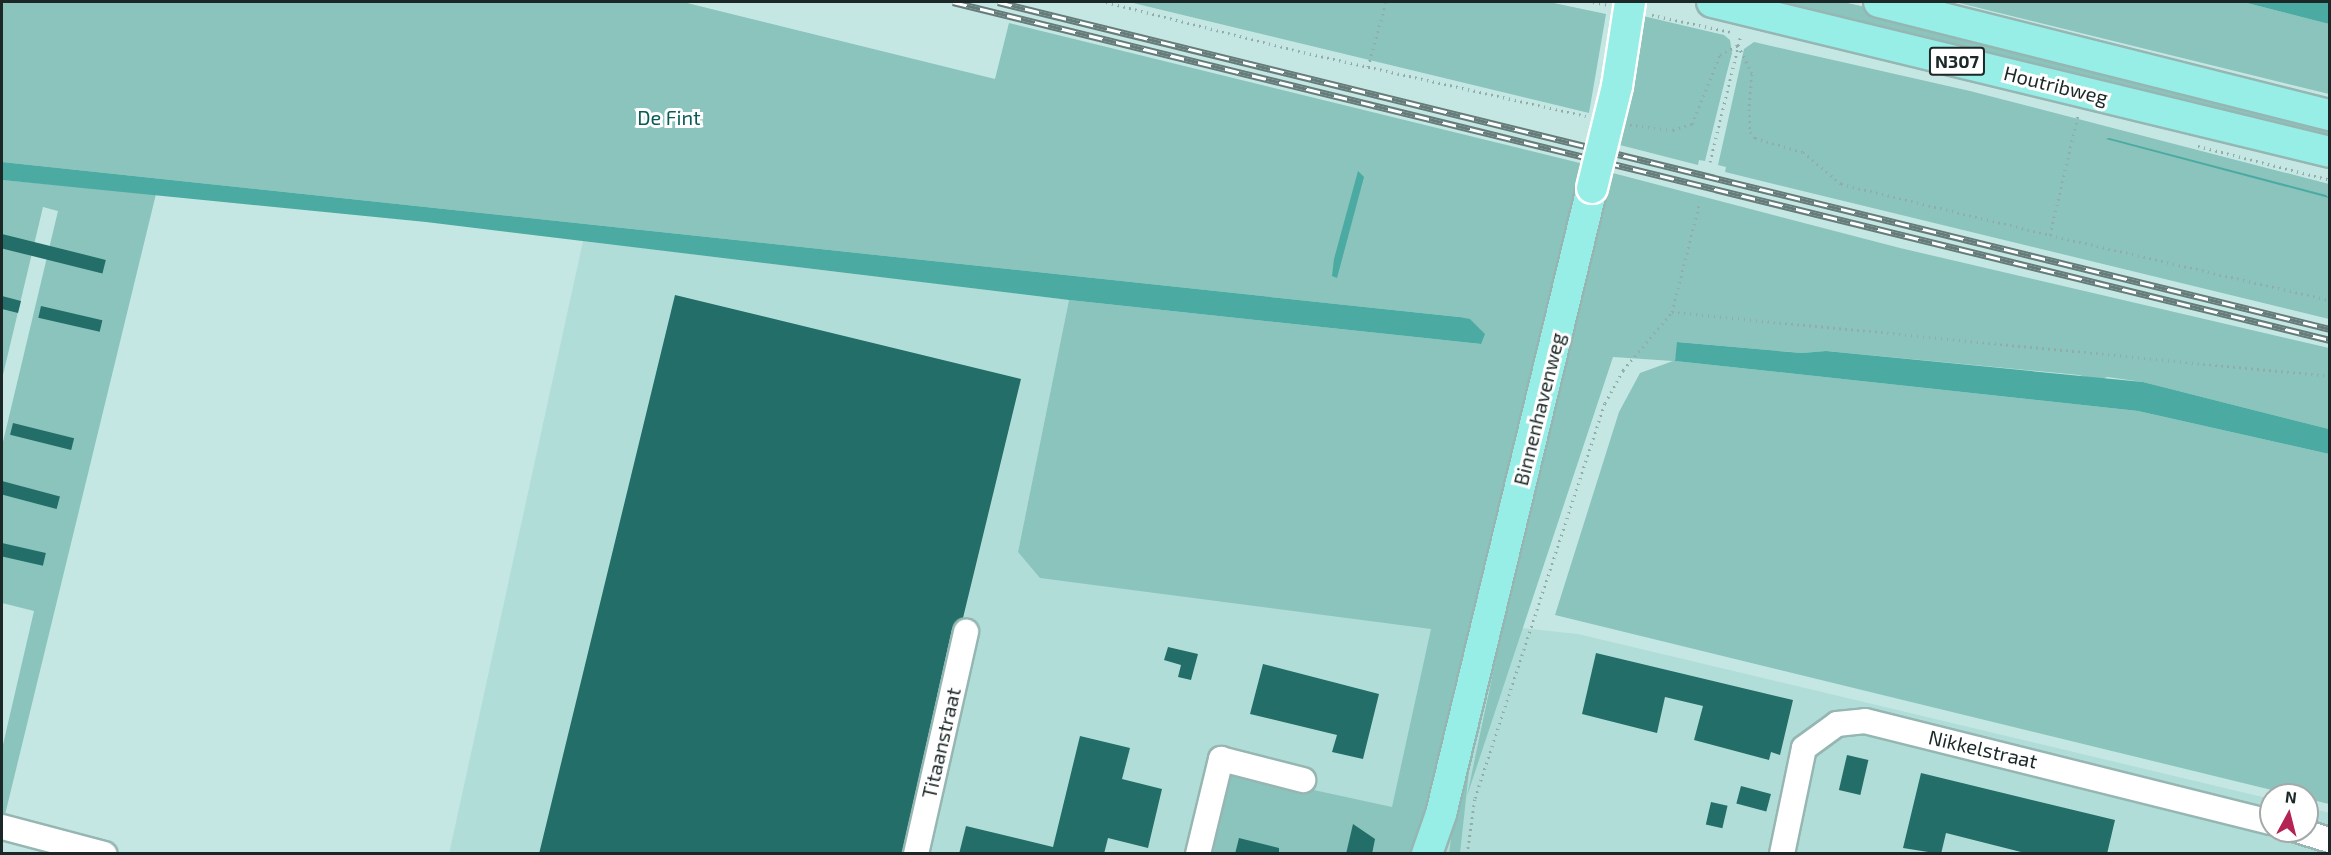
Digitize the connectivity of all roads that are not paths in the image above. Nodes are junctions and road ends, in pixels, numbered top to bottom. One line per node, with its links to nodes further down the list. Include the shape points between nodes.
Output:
1 (1712, 2): 5 (main road, Houtribweg / N307)
2 (1879, 2): 4 (main road, Houtribweg / N307)
3 (1632, 7): 8 (main road, Binnenhavenweg, bridge, via 1617,86)
4 (2330, 115)
5 (2330, 152)
6 (966, 632): 12 (street, Titaanstraat)
7 (1303, 780): 13 (street, via 1221,759)
8 (1441, 814): 14 (main road, Binnenhavenweg); 15 (main road, Binnenhavenweg)
9 (2259, 819): 16 (street, Nikkelstraat, via 1864,721 1836,724 1804,748)
10 (2, 828): 11 (street)
11 (104, 854)
12 (916, 854)
13 (1198, 854)
14 (1427, 854)
15 (1440, 854)
16 (1782, 854)

